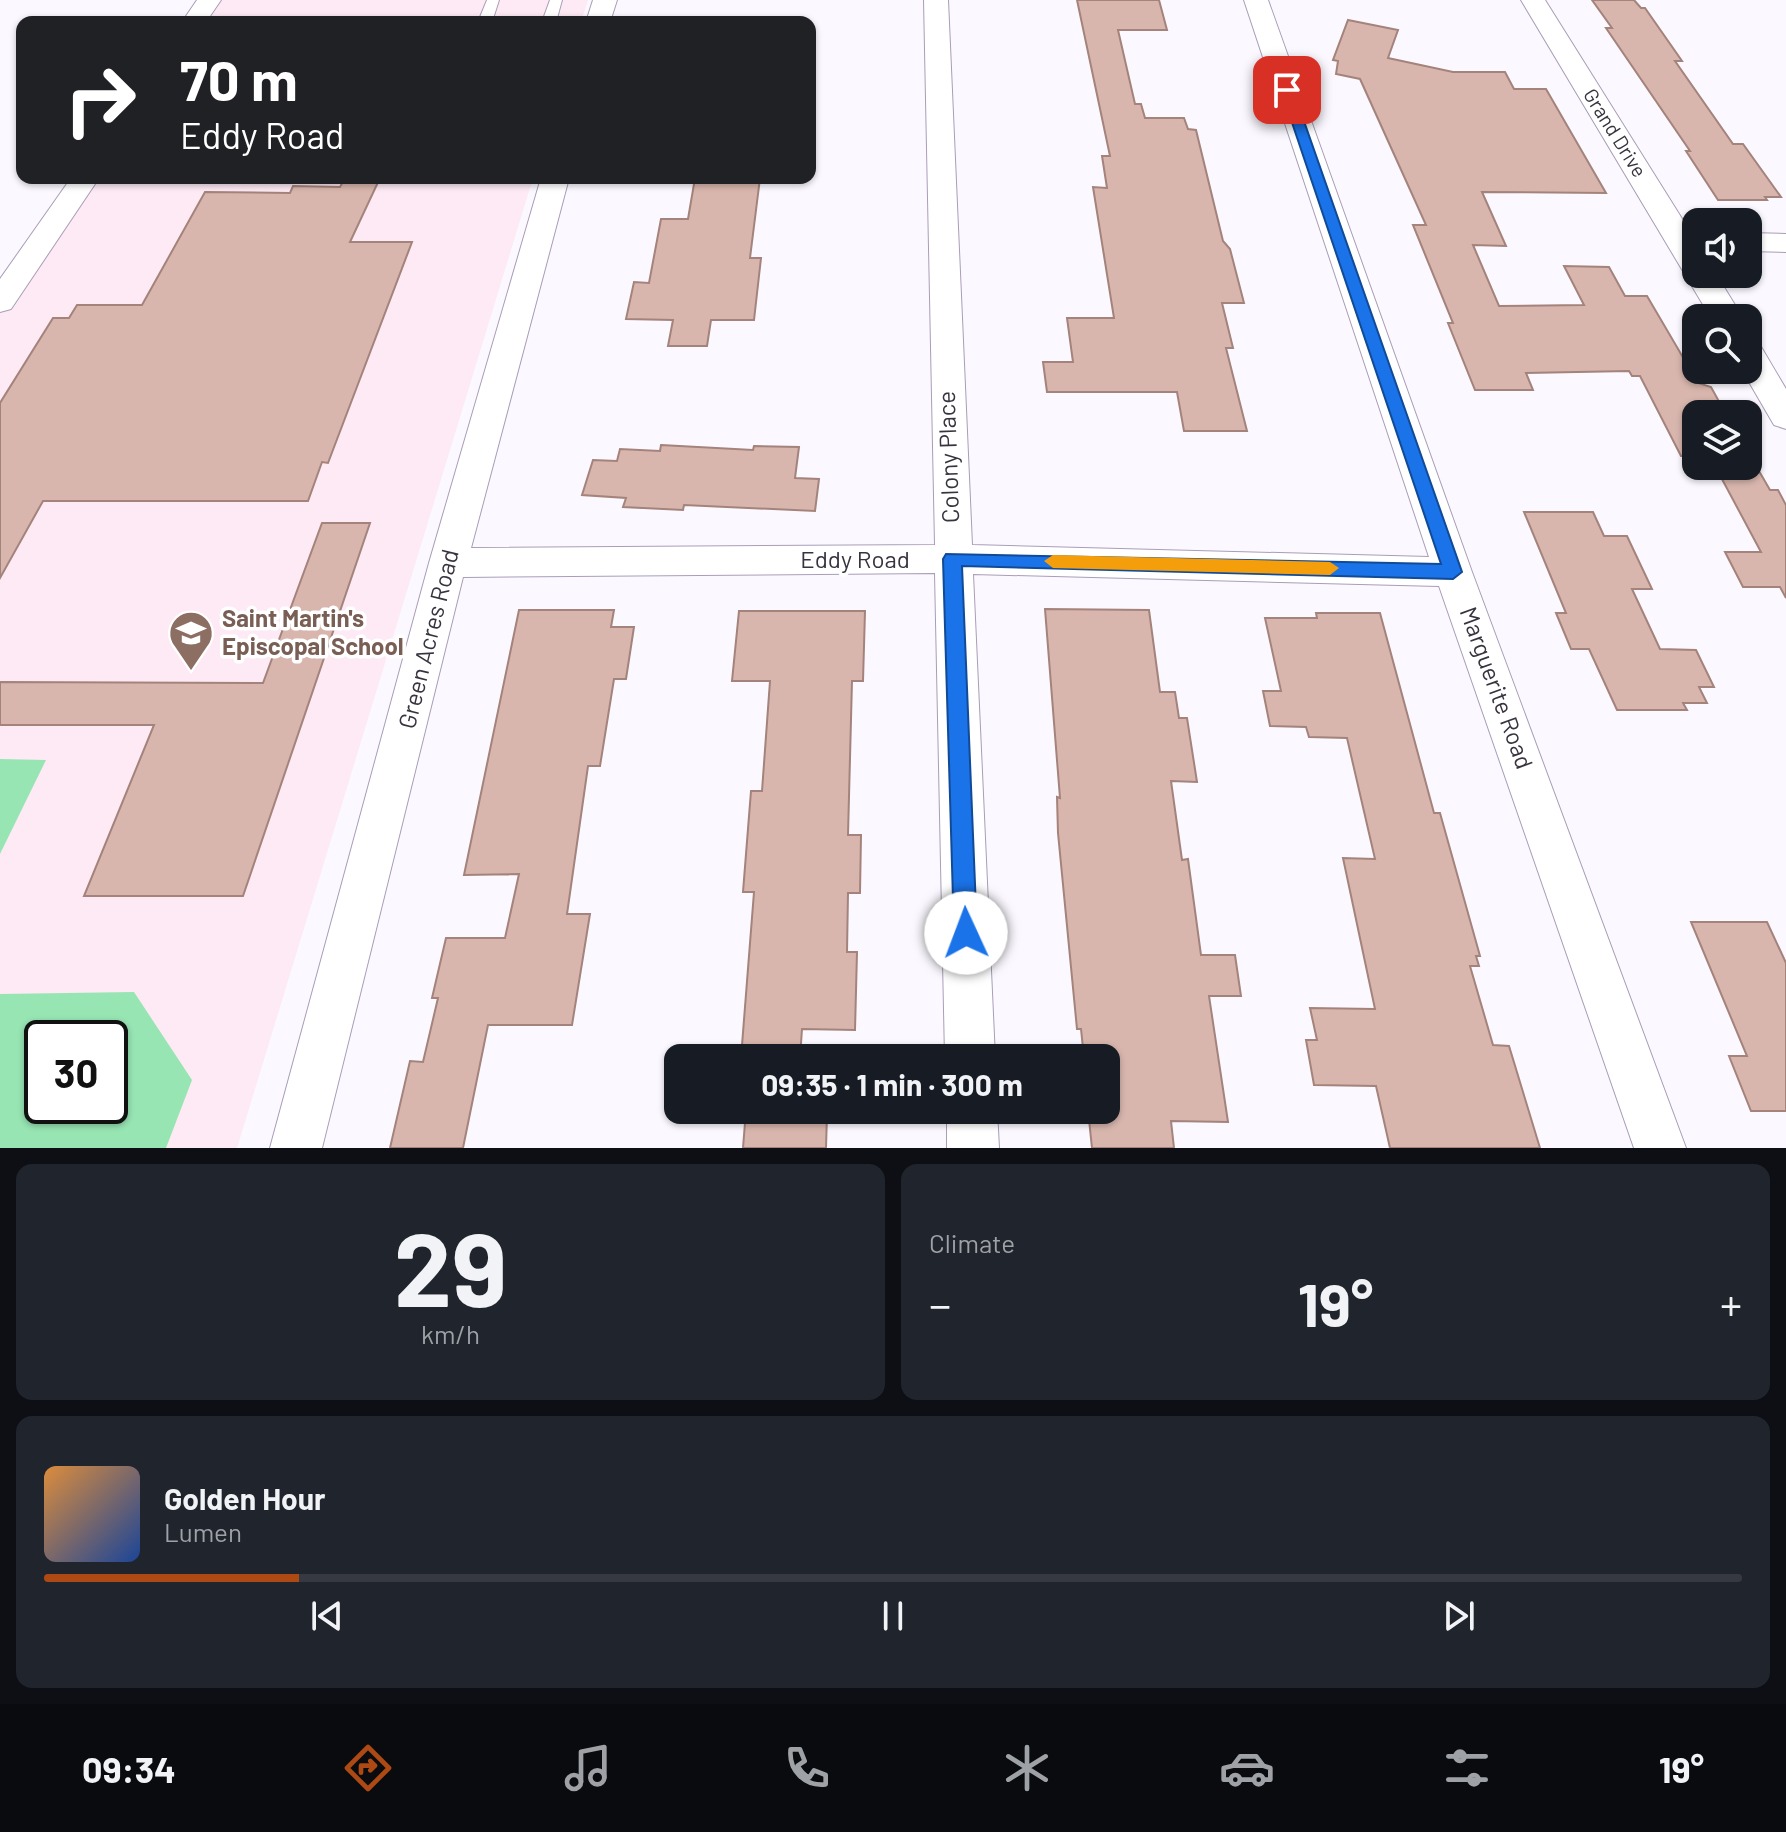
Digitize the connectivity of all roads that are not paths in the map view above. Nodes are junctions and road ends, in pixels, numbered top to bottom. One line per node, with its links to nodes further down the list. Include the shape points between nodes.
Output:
1 (936, 0): 13 (street, Colony Place)
2 (1256, 0): 15 (street, Marguerite Road)
3 (1533, 0): 6 (street, Grand Drive)
4 (80, 184): 9 (street)
5 (553, 184): 14 (street, Green Acres Road)
6 (1682, 235)
7 (1762, 242): 8 (street)
8 (1786, 243)
9 (10, 271): 10 (street)
10 (0, 302)
11 (1762, 377): 12 (street)
12 (1786, 417)
13 (952, 559): 14 (street, Eddy Road); 15 (street, Eddy Road); 16 (street, Colony Place)
14 (448, 563): 18 (street, Green Acres Road)
15 (1453, 572): 20 (street, Marguerite Road)
16 (969, 1044)
17 (972, 1124): 19 (street)
18 (296, 1148)
19 (973, 1148)
20 (1660, 1148)

